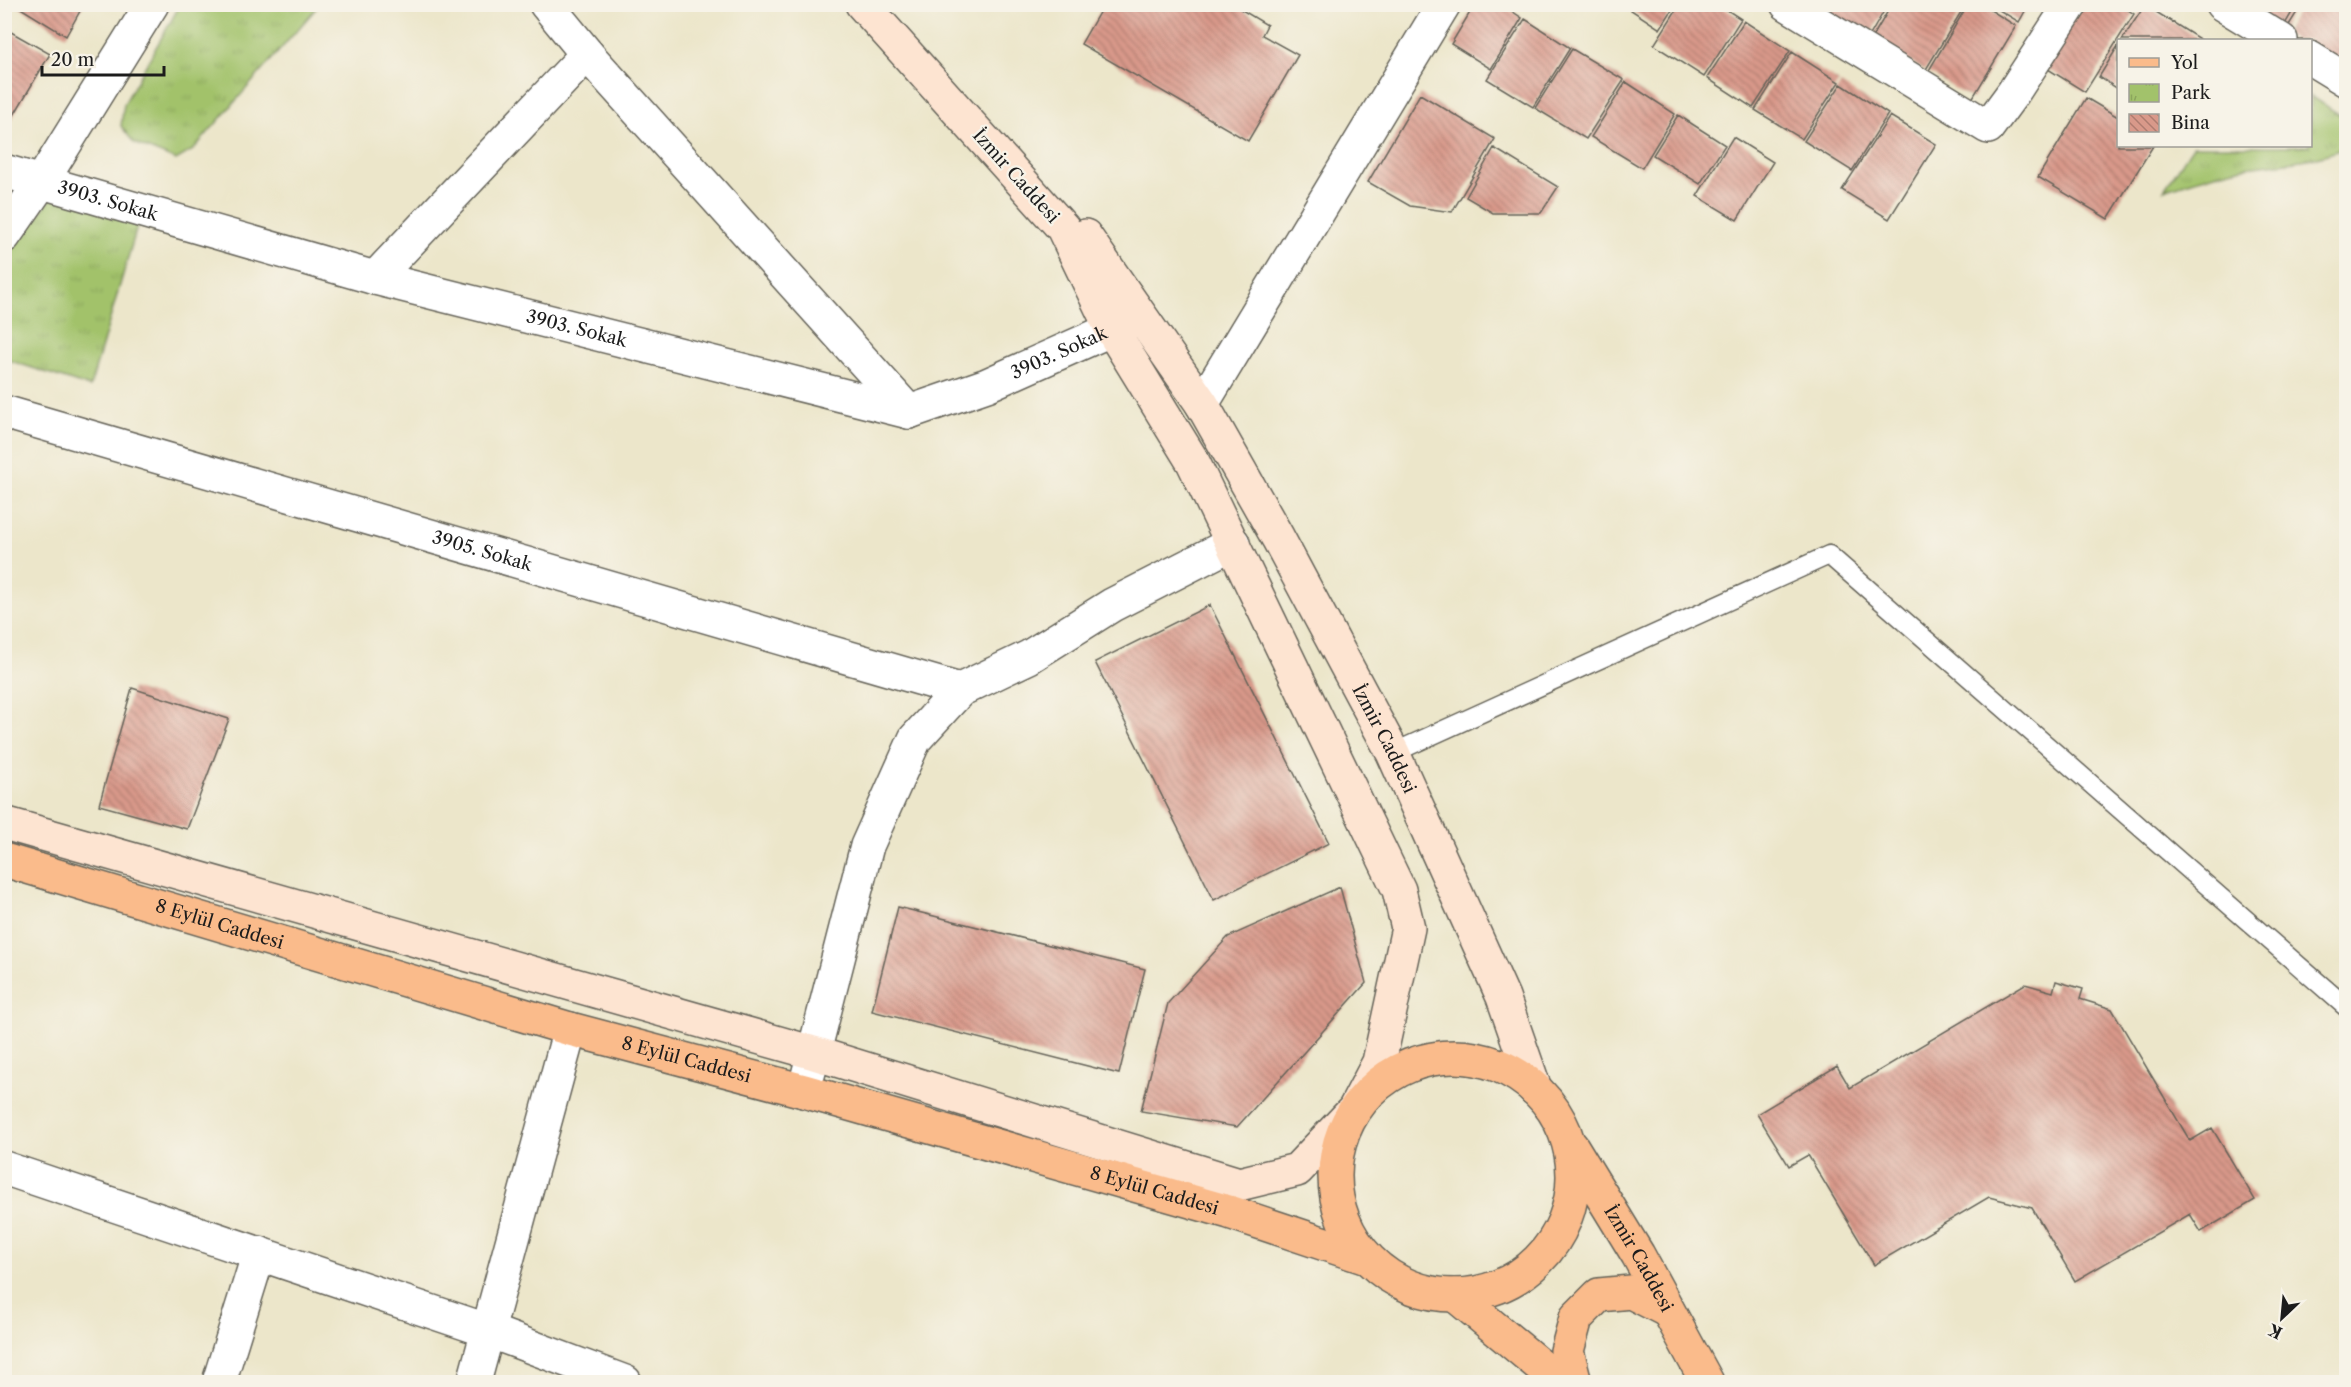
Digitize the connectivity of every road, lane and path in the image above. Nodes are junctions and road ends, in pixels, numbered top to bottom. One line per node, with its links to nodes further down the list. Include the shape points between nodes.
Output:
1 (152, 4): 14 (street)
2 (546, 4): 10 (street)
3 (862, 4): 17 (main road, İzmir Caddesi, via 1063,228)
4 (890, 4): 17 (main road, İzmir Caddesi, via 1070,214)
5 (1444, 4): 18 (street)
6 (1787, 4): 7 (street, via 1988,127)
7 (2071, 4)
8 (2222, 4): 9 (street)
9 (2279, 39)
10 (587, 54): 16 (street); 20 (street)
11 (2312, 59): 12 (street)
12 (2346, 80)
13 (4, 171): 14 (street, 3903. Sokak)
14 (42, 181): 15 (street); 16 (street, 3903. Sokak)
15 (4, 236)
16 (375, 278): 20 (street, 3903. Sokak)
17 (1126, 323): 18 (main road, İzmir Caddesi); 20 (street, 3903. Sokak, via 987,385); 21 (main road, İzmir Caddesi)
18 (1202, 404): 21 (main road, İzmir Caddesi, via 1194,429); 24 (main road, İzmir Caddesi)
19 (4, 412): 23 (street, 3905. Sokak)
20 (909, 412)
21 (1193, 462): 22 (main road, İzmir Caddesi)
22 (1233, 543): 23 (street, via 1112,605 1029,657); 32 (main road, İzmir Caddesi, via 1399,890 1408,928 1379,1062)
23 (960, 690): 29 (street, via 915,739 867,846)
24 (1394, 753): 27 (lane, via 1829,555); 30 (main road, İzmir Caddesi, via 1503,997)
25 (4, 823): 29 (main road, İzmir Caddesi)
26 (4, 860): 28 (main road, 8 Eylül Caddesi)
27 (2346, 1007)
28 (570, 1029): 31 (main road, 8 Eylül Caddesi); 39 (street)
29 (814, 1053): 31 (street); 32 (main road, İzmir Caddesi, via 1239,1184 1297,1170)
30 (1535, 1089): 32 (main road, via 1505,1067 1469,1057 1431,1058 1396,1070); 33 (main road, via 1555,1112)
31 (804, 1091): 36 (main road, 8 Eylül Caddesi, via 1228,1212)
32 (1354, 1110): 36 (main road, via 1335,1160 1335,1196 1347,1230)
33 (1567, 1139): 37 (main road, via 1573,1175 1568,1212 1551,1245 1525,1272 1492,1288); 38 (main road, İzmir Caddesi)
34 (4, 1168): 35 (street)
35 (260, 1253): 39 (street); 40 (street)
36 (1367, 1258): 37 (main road, via 1393,1278 1423,1291)
37 (1455, 1295): 43 (main road)
38 (1668, 1311): 44 (main road, via 1631,1292 1599,1295 1576,1318 1568,1351); 45 (main road, İzmir Caddesi)
39 (489, 1331): 41 (street); 42 (street)
40 (219, 1383)
41 (474, 1383)
42 (625, 1383)
43 (1560, 1383)
44 (1575, 1383)
45 (1707, 1383)

